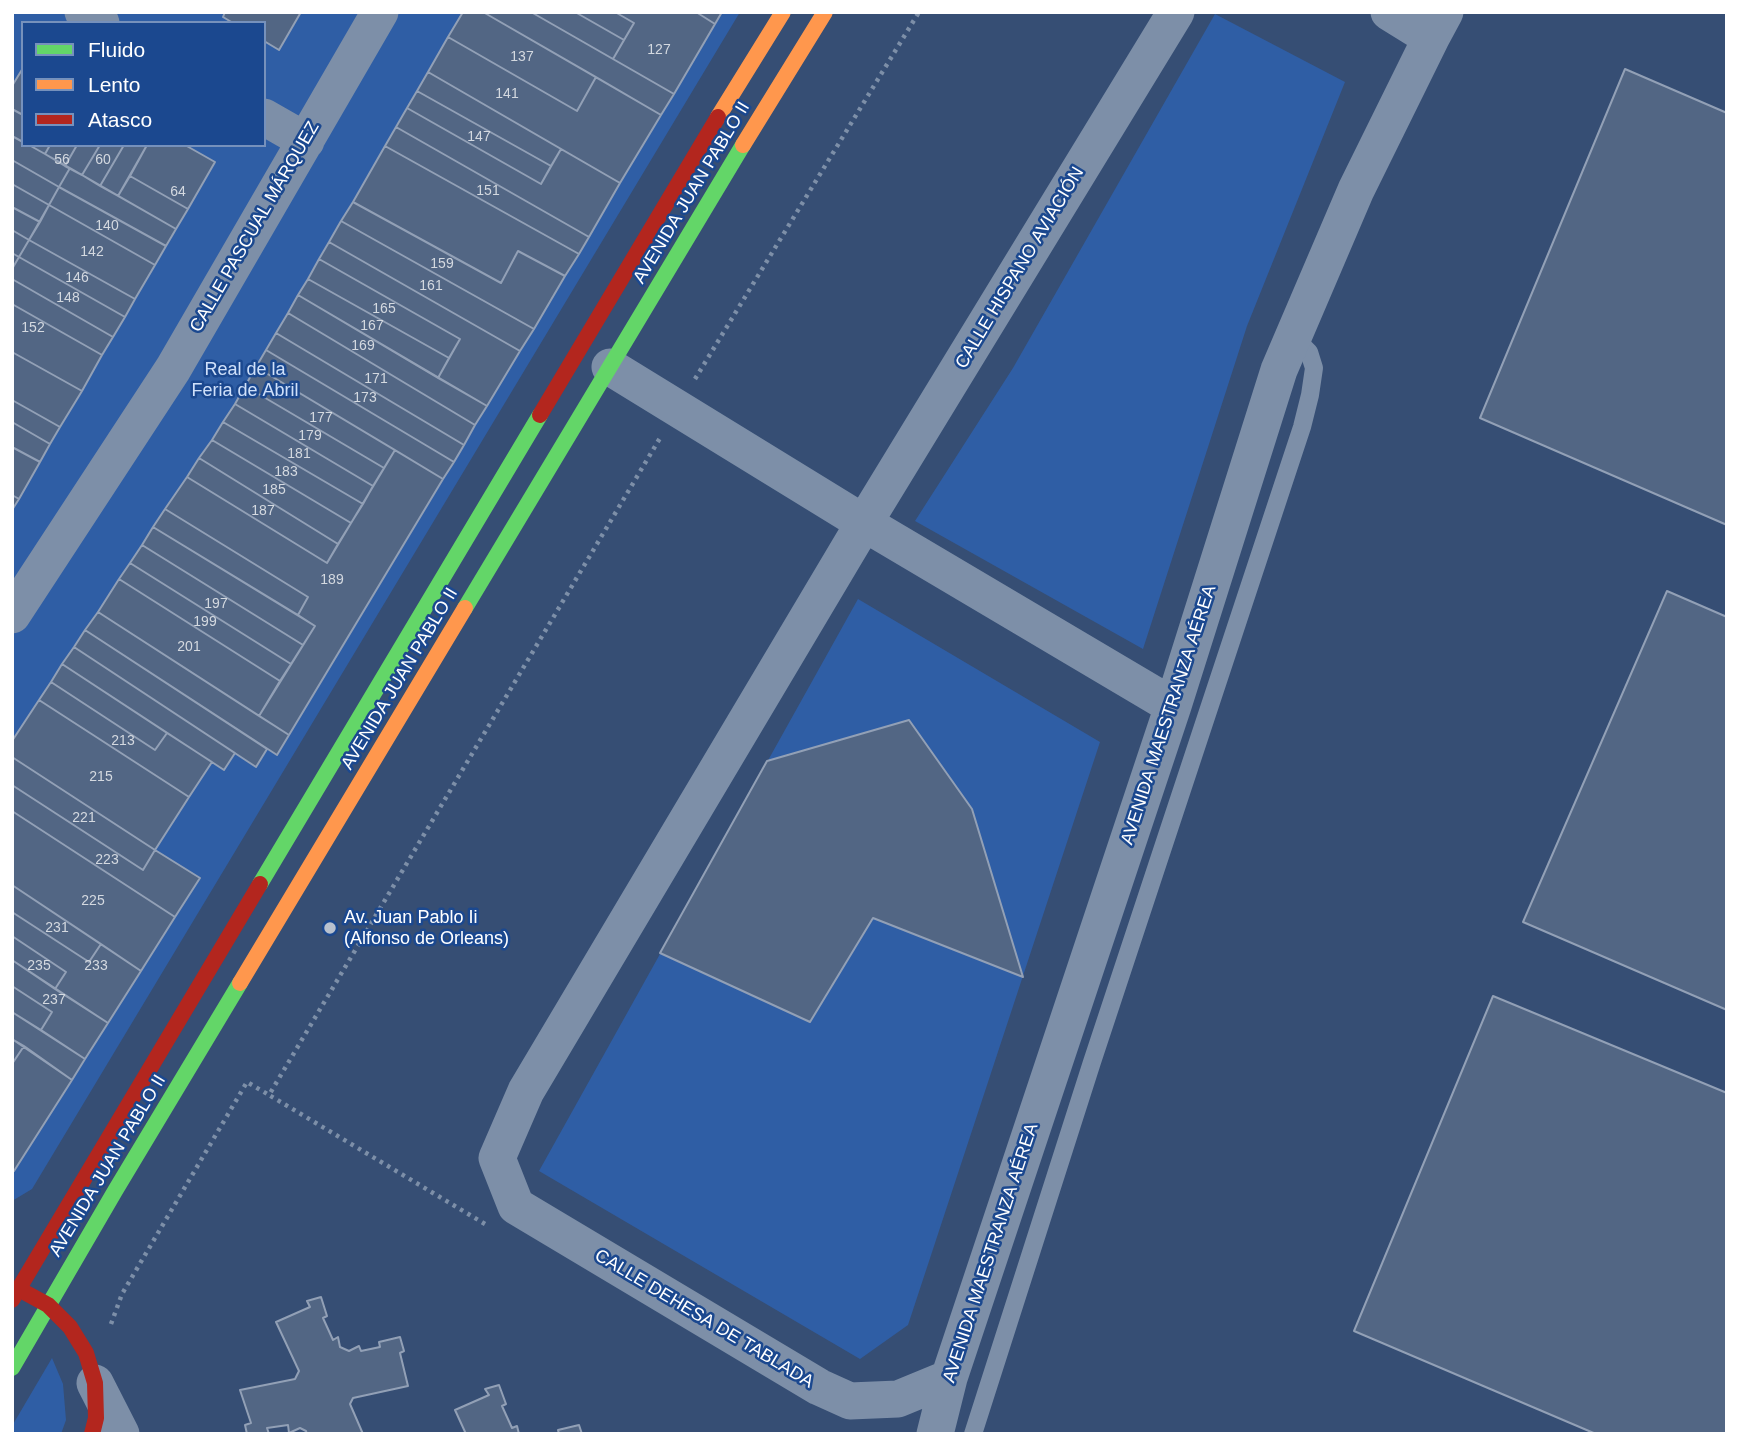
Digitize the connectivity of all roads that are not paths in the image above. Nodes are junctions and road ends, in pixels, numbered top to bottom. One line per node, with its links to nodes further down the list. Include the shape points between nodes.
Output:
1 (380, 12): 8 (street, CALLE PASCUAL MÁRQUEZ)
2 (783, 12): 15 (main road, AVENIDA JUAN PABLO II)
3 (825, 12): 10 (main road, AVENIDA JUAN PABLO II)
4 (1175, 12): 11 (street, CALLE HISPANO AVIACIÓN)
5 (1390, 12): 6 (street)
6 (1438, 25): 9 (street, AVENIDA MAESTRANZA AÉREA, via 1356,190)
7 (266, 118): 8 (street)
8 (306, 141): 12 (street, CALLE PASCUAL MÁRQUEZ, via 173,369)
9 (1293, 337): 13 (street, AVENIDA MAESTRANZA AÉREA); 23 (lane, via 1309,352 1314,368 1302,427)
10 (610, 367): 11 (street); 16 (main road, AVENIDA JUAN PABLO II)
11 (864, 523): 13 (street); 14 (street, CALLE HISPANO AVIACIÓN, via 526,1091)
12 (12, 615)
13 (1173, 706): 18 (street, AVENIDA MAESTRANZA AÉREA)
14 (497, 1158): 18 (street, CALLE DEHESA DE TABLADA, via 516,1206 819,1387 850,1401 898,1399)
15 (15, 1292): 16 (main road)
16 (48, 1306): 17 (main road, AVENIDA JUAN PABLO II); 19 (main road, via 70,1327 86,1353)
17 (12, 1368)
18 (949, 1378): 22 (street, AVENIDA MAESTRANZA AÉREA)
19 (95, 1383): 20 (main road); 21 (street)
20 (92, 1434)
21 (121, 1434)
22 (935, 1434)
23 (973, 1434)

